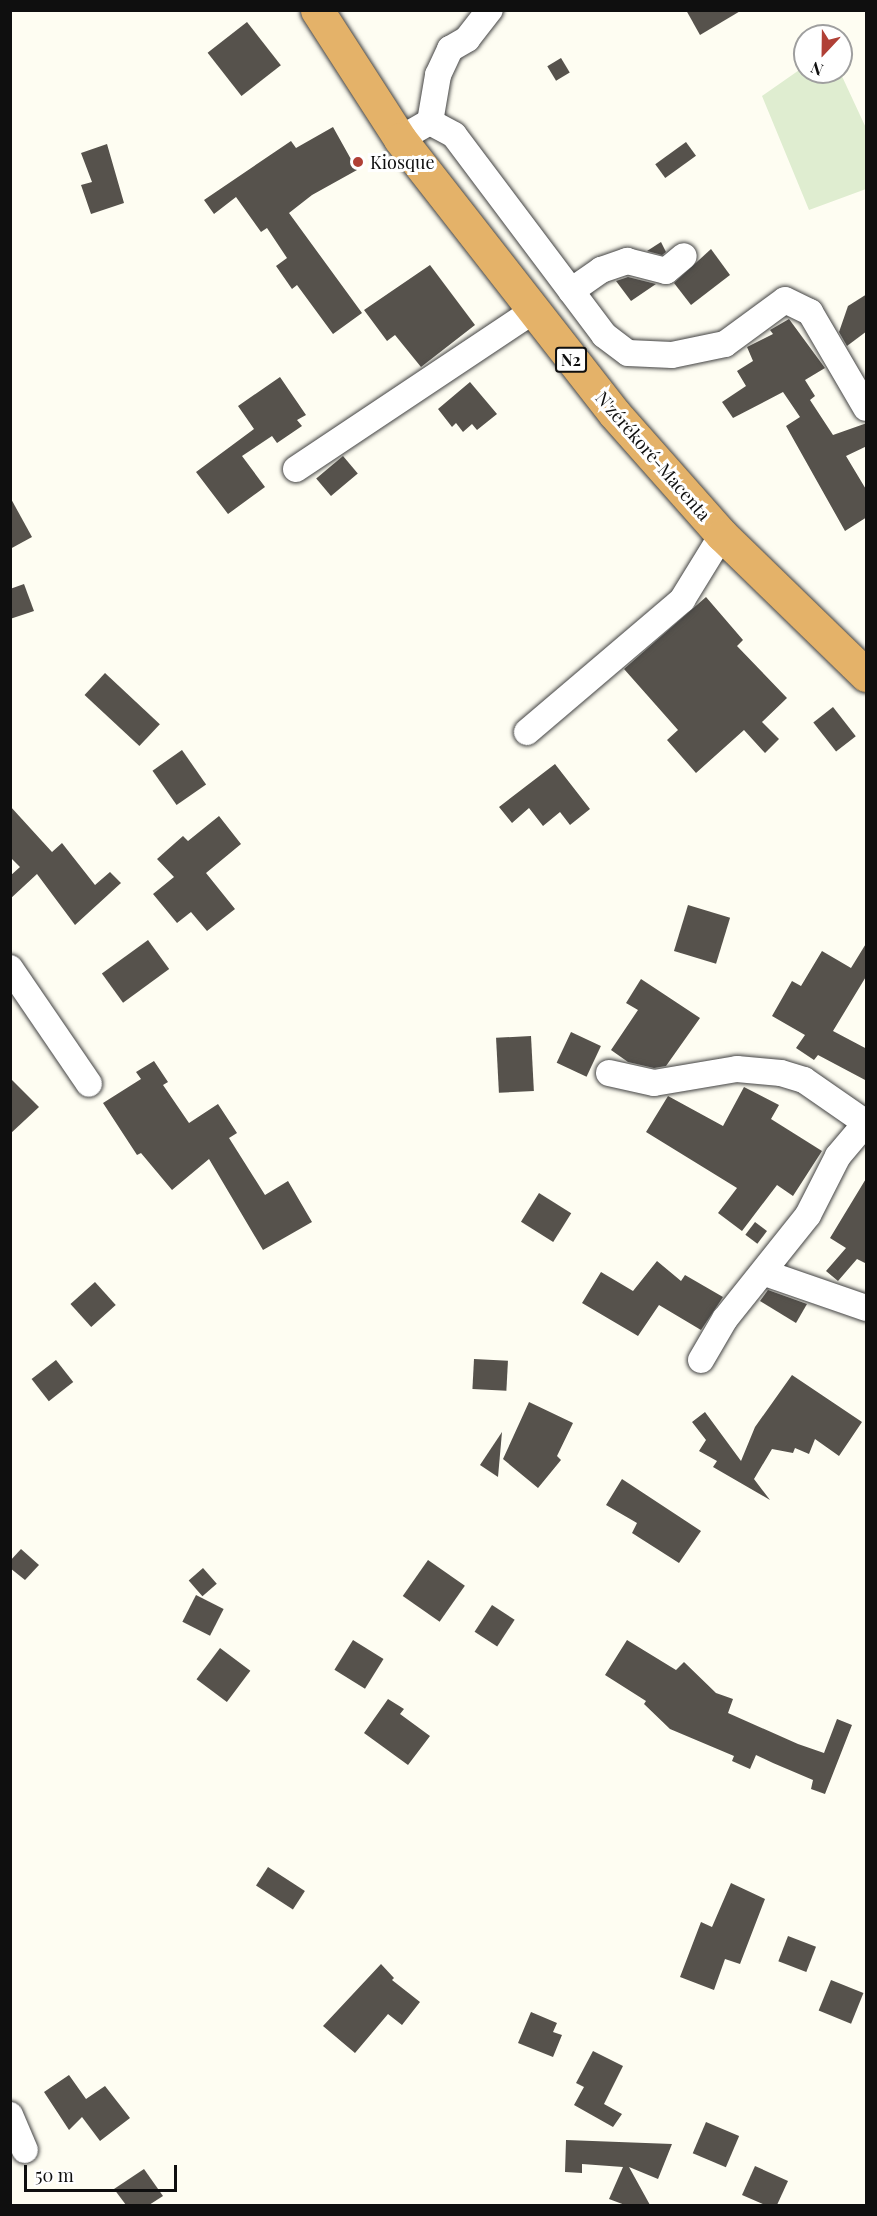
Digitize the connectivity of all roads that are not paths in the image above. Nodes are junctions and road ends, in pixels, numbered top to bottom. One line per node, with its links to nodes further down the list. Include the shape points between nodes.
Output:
1 (316, 10): 4 (highway, N'zérékoré-Macenta / N2)
2 (490, 10): 3 (street, via 467,39 450,49 438,75)
3 (430, 122): 4 (street); 6 (street, via 454,135)
4 (400, 139): 7 (highway, N'zérékoré-Macenta / N2)
5 (684, 256): 6 (street, via 666,271 627,261 601,270)
6 (571, 291): 8 (street)
7 (533, 311): 9 (highway, N'zérékoré-Macenta / N2); 11 (street)
8 (597, 326): 9 (street); 10 (street, via 628,353 672,355 725,344 785,300 810,312)
9 (560, 346): 12 (highway, N'zérékoré-Macenta / N2)
10 (867, 408)
11 (296, 469)
12 (722, 535): 13 (highway, N'zérékoré-Macenta / N2); 14 (street, via 682,600)
13 (865, 672)
14 (527, 732)
15 (10, 968): 17 (street)
16 (609, 1073): 18 (street, via 654,1083 737,1069 781,1073 804,1080)
17 (89, 1084)
18 (867, 1123): 19 (street, via 838,1156 808,1215)
19 (765, 1273): 20 (street); 21 (street, via 725,1319)
20 (867, 1308)
21 (701, 1360)
22 (10, 2115): 23 (street)
23 (25, 2150)

